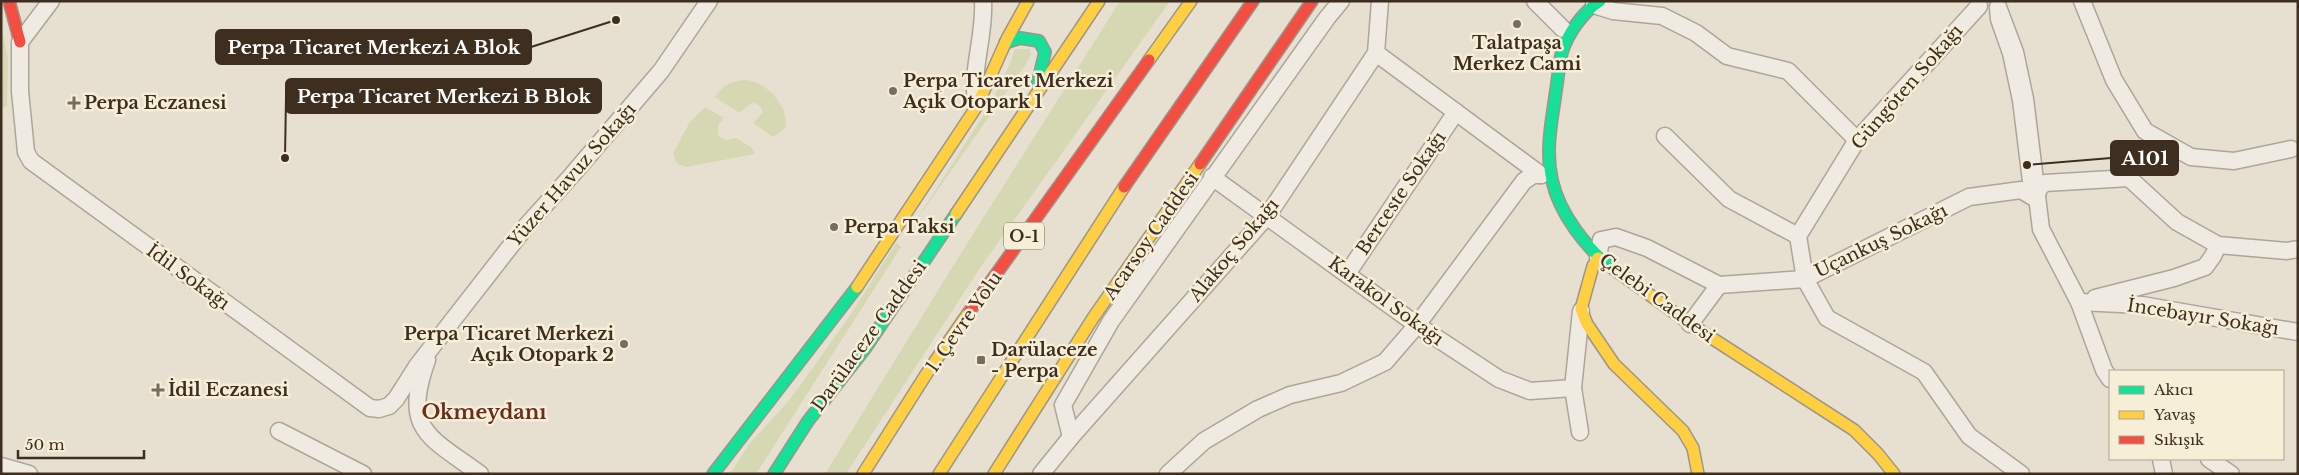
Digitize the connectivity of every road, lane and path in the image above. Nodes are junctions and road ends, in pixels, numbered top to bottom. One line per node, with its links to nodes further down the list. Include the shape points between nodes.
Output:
1 (8, 1): 19 (main road)
2 (51, 1): 19 (street)
3 (709, 1): 47 (street, Yüzer Havuz Sokağı, via 661,71 526,225)
4 (982, 1): 23 (street, via 983,24 974,92)
5 (1028, 1): 20 (main road)
6 (1099, 1): 22 (main road, Darülaceze Caddesi)
7 (1190, 1): 61 (main road, 1. Çevre Yolu / O-1, via 958,329)
8 (1252, 1): 62 (main road, via 1133,173)
9 (1299, 1): 35 (main road, Acarsoy Caddesi)
10 (1312, 1): 64 (main road, Acarsoy Caddesi, via 1093,318)
11 (1341, 1): 29 (street)
12 (1380, 1): 21 (street, Alakoç Sokağı)
13 (1534, 1): 18 (street)
14 (2082, 1): 27 (street, via 2114,80 2145,131 2191,158 2234,161)
15 (1593, 2): 18 (main road, Çelebi Caddesi); 26 (street, via 1613,11 1662,16 1696,33 1727,56 1788,71)
16 (1978, 4): 17 (street); 26 (street, Güngöten Sokağı)
17 (1999, 4): 30 (street, via 2015,52 2025,99)
18 (1566, 32): 28 (main road, Çelebi Caddesi, via 1554,46 1538,128 1538,158)
19 (20, 42): 47 (street, İdil Sokağı, via 20,91 26,152 30,161 64,187 370,408 389,406)
20 (1006, 43): 22 (main road, via 1027,38 1043,46 1044,60); 23 (main road)
21 (1376, 53): 24 (street); 31 (street, Alakoç Sokağı)
22 (1031, 100): 60 (main road, Darülaceze Caddesi, via 864,350 808,421)
23 (977, 106): 56 (main road, via 843,308)
24 (1456, 112): 28 (street); 37 (street, Berceste Sokağı)
25 (1665, 136): 32 (street, via 1729,200)
26 (1856, 140): 32 (street, Güngöten Sokağı)
27 (2296, 148)
28 (1546, 174): 36 (main road, Çelebi Caddesi); 44 (street, via 1533,175 1524,181)
29 (1212, 177): 31 (street, Karakol Sokağı); 52 (street, via 1111,321 1063,405)
30 (2036, 199): 33 (street, via 2039,188 2045,183 2129,178 2177,222); 38 (street, Uçankuş Sokağı, via 2021,190 1969,198); 41 (street, via 2041,229)
31 (1268, 215): 37 (street, Karakol Sokağı); 52 (street, Alakoç Sokağı)
32 (1798, 236): 38 (street)
33 (2218, 245): 34 (street, via 2287,251); 41 (street, via 2205,267)
34 (2298, 249)
35 (1121, 258)
36 (1595, 262): 39 (main road, Çelebi Caddesi); 40 (street, via 1600,240 1616,237 1647,248); 42 (main road); 43 (main road, Çelebi Caddesi)
37 (1347, 274): 44 (street, Karakol Sokağı)
38 (1805, 279): 40 (street, Uçankuş Sokağı); 69 (street, via 1827,318 1924,372 1969,436)
39 (1612, 282)
40 (1719, 285): 43 (street)
41 (2079, 302): 46 (street, İncebayır Sokağı, via 2142,304); 48 (street)
42 (1581, 309): 49 (street); 67 (main road, via 1587,324 1614,364 1682,431 1693,448)
43 (1690, 324): 68 (main road, Çelebi Caddesi, via 1854,430)
44 (1417, 325): 49 (street, Karakol Sokağı, via 1499,379 1530,391); 66 (street, via 1385,362 1341,383 1290,395 1258,409 1204,442)
45 (1073, 327): 63 (main road, via 1032,400)
46 (2298, 332)
47 (432, 347): 59 (street, via 416,404 424,430)
48 (2109, 378)
49 (1572, 388): 51 (street)
50 (279, 431): 58 (street)
51 (1580, 432)
52 (1071, 437): 65 (street, Alakoç Sokağı)
53 (2161, 460): 70 (street)
54 (2210, 460): 71 (street)
55 (1, 466): 57 (street)
56 (713, 473)
57 (29, 474)
58 (363, 474)
59 (480, 474)
60 (774, 474)
61 (863, 474)
62 (939, 474)
63 (981, 474)
64 (994, 474)
65 (1041, 474)
66 (1168, 474)
67 (1698, 474)
68 (1894, 474)
69 (2021, 474)
70 (2164, 474)
71 (2231, 474)

